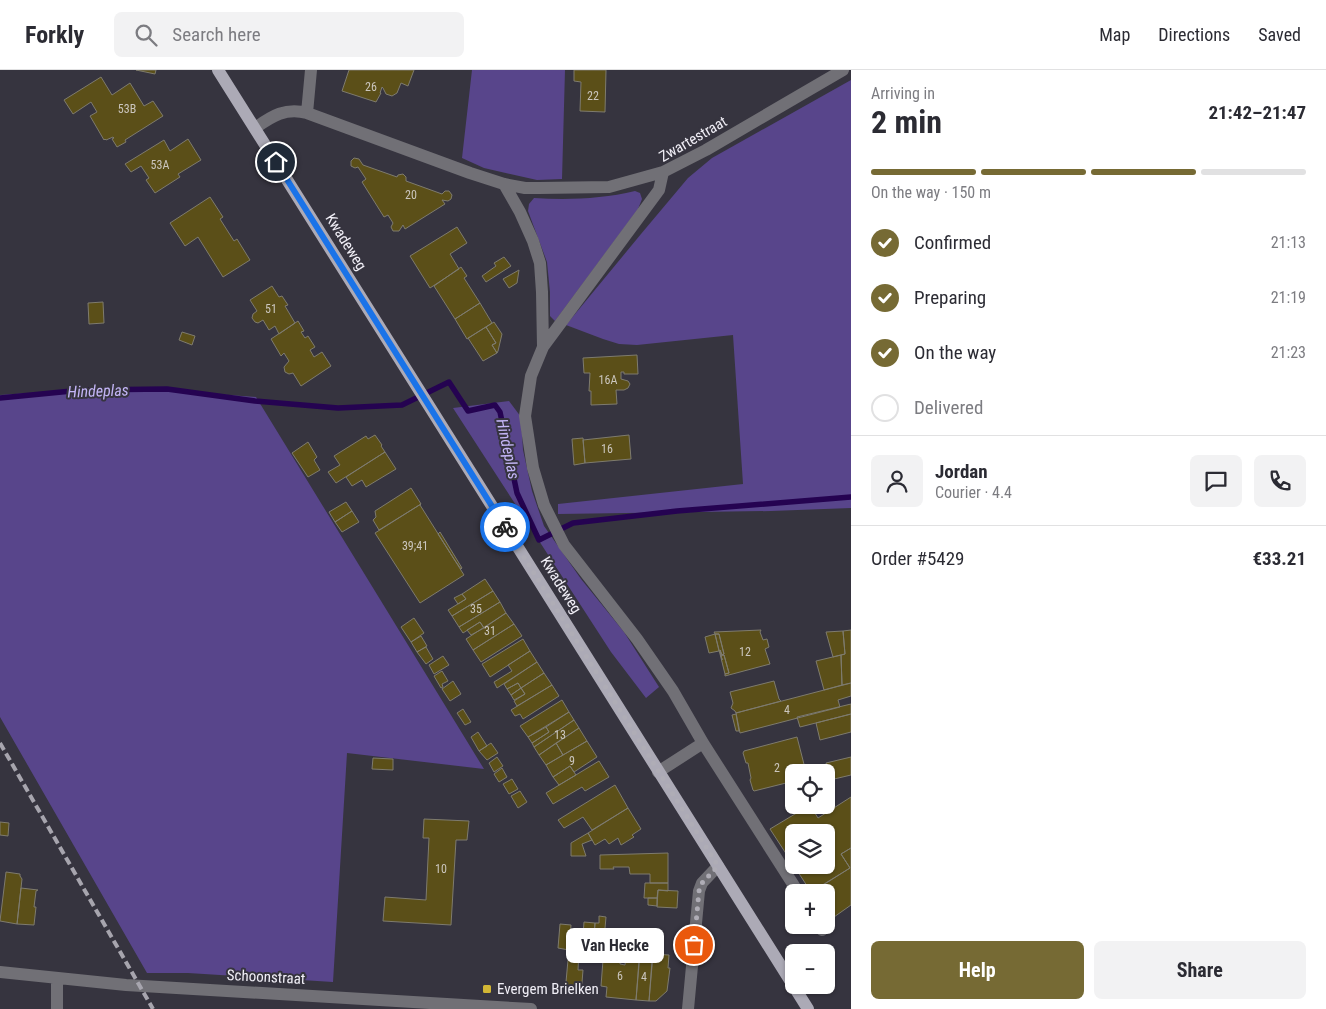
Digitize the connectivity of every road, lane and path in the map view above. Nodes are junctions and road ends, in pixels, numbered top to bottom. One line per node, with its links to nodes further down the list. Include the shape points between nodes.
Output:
1 (218, 70): 5 (main road, Kwadeweg)
2 (311, 70): 4 (street)
3 (843, 70): 6 (street, Zwartestraat)
4 (307, 113): 5 (street, via 297,110 274,115); 7 (street)
5 (255, 128): 10 (main road, Kwadeweg)
6 (663, 172): 7 (street, via 609,187 525,188); 8 (street, Zwartestraat, via 659,190)
7 (504, 184): 8 (street, Kwadeweg, via 520,212 540,263)
8 (543, 347): 9 (street, Kwadeweg, via 531,376 525,416 533,468 544,505 564,545 638,639)
9 (703, 743): 10 (street); 12 (street, Kwadeweg)
10 (658, 772): 11 (main road, Kwadeweg)
11 (718, 866): 17 (street, via 699,891); 18 (main road, Kwadeweg)
12 (793, 884)
13 (0, 972): 14 (street, Schoonstraat)
14 (57, 979): 15 (street); 16 (street, Schoonstraat)
15 (57, 1009)
16 (531, 1009)
17 (688, 1009)
18 (808, 1009)

